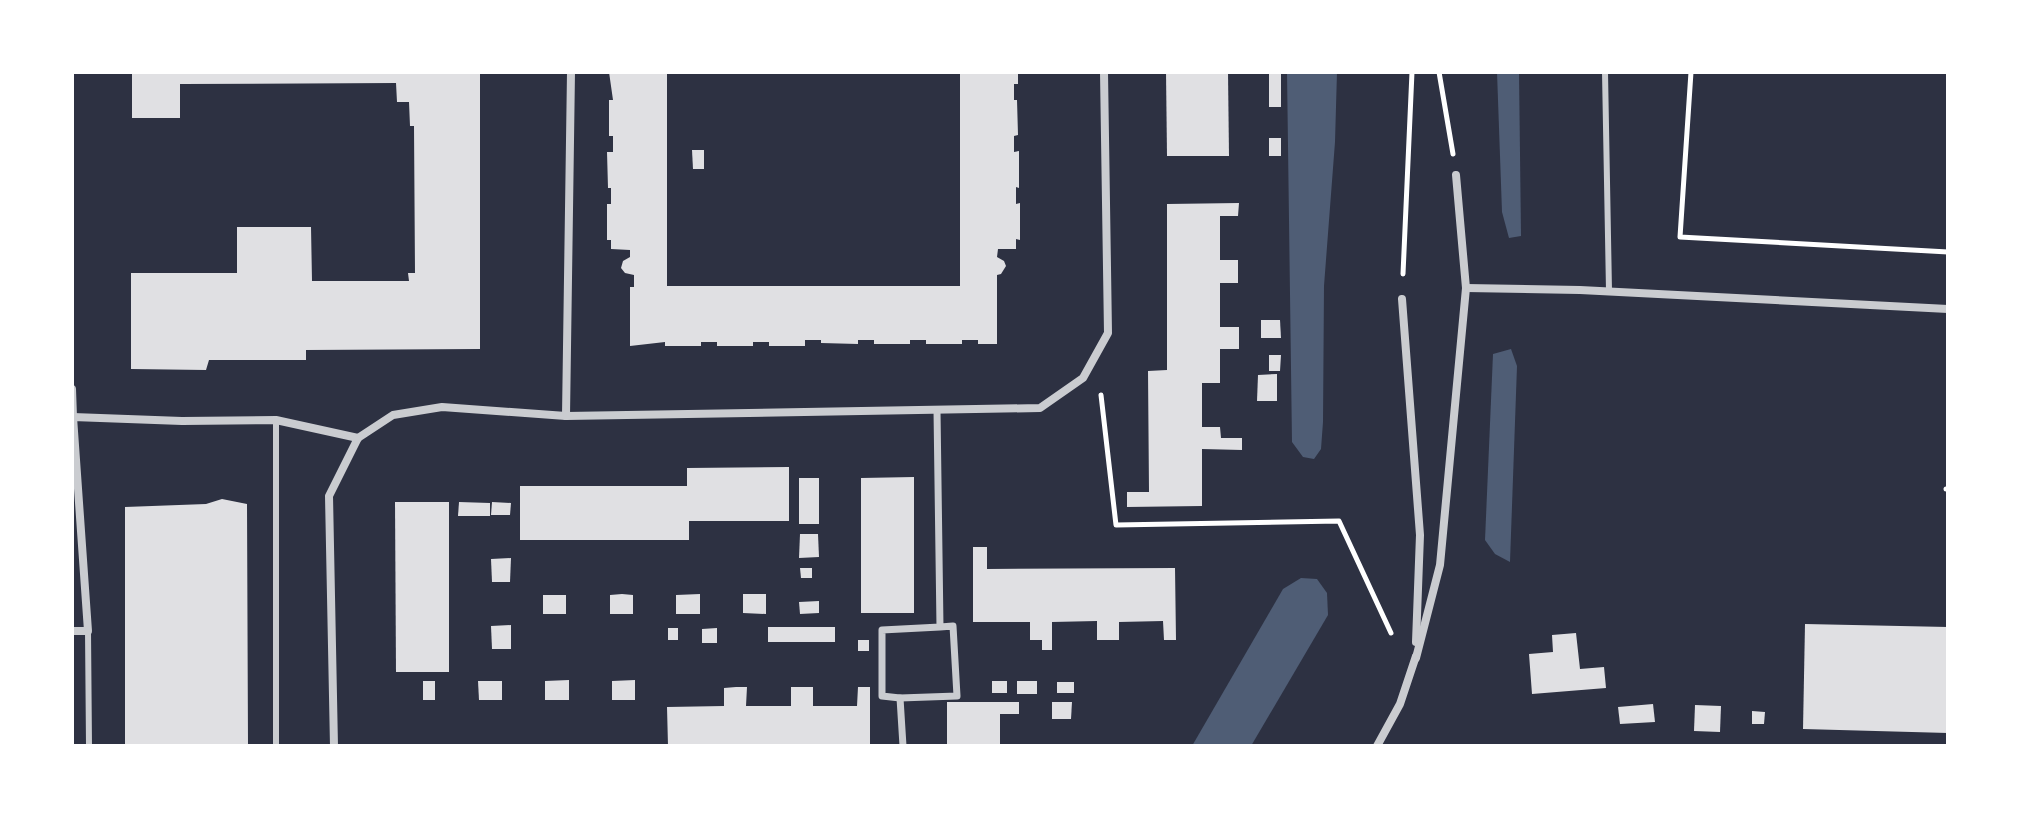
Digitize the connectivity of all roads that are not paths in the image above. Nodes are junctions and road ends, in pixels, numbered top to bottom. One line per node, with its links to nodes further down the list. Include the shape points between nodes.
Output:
1 (571, 72): 11 (street)
2 (1104, 72): 10 (street, via 1108,333 1083,378 1040,408)
3 (1605, 72): 6 (lane)
4 (1456, 175): 5 (street)
5 (1466, 288): 6 (street); 19 (street, via 1440,565)
6 (1609, 291): 8 (street)
7 (1402, 299): 19 (street, via 1420,535)
8 (1948, 309)
9 (72, 389): 12 (street)
10 (937, 410): 11 (street); 16 (street)
11 (566, 416): 14 (street, via 442,407 393,415)
12 (73, 417): 13 (street); 15 (street)
13 (276, 420): 14 (street); 22 (lane)
14 (358, 438): 23 (street, via 329,496)
15 (76, 525): 18 (street)
16 (940, 627): 20 (street, via 953,626 957,696); 20 (street, via 882,630 882,696)
17 (72, 631): 18 (street)
18 (88, 631): 21 (lane)
19 (1416, 658): 25 (street, via 1400,704)
20 (900, 698): 24 (street)
21 (89, 746)
22 (276, 746)
23 (334, 746)
24 (903, 746)
25 (1377, 746)

